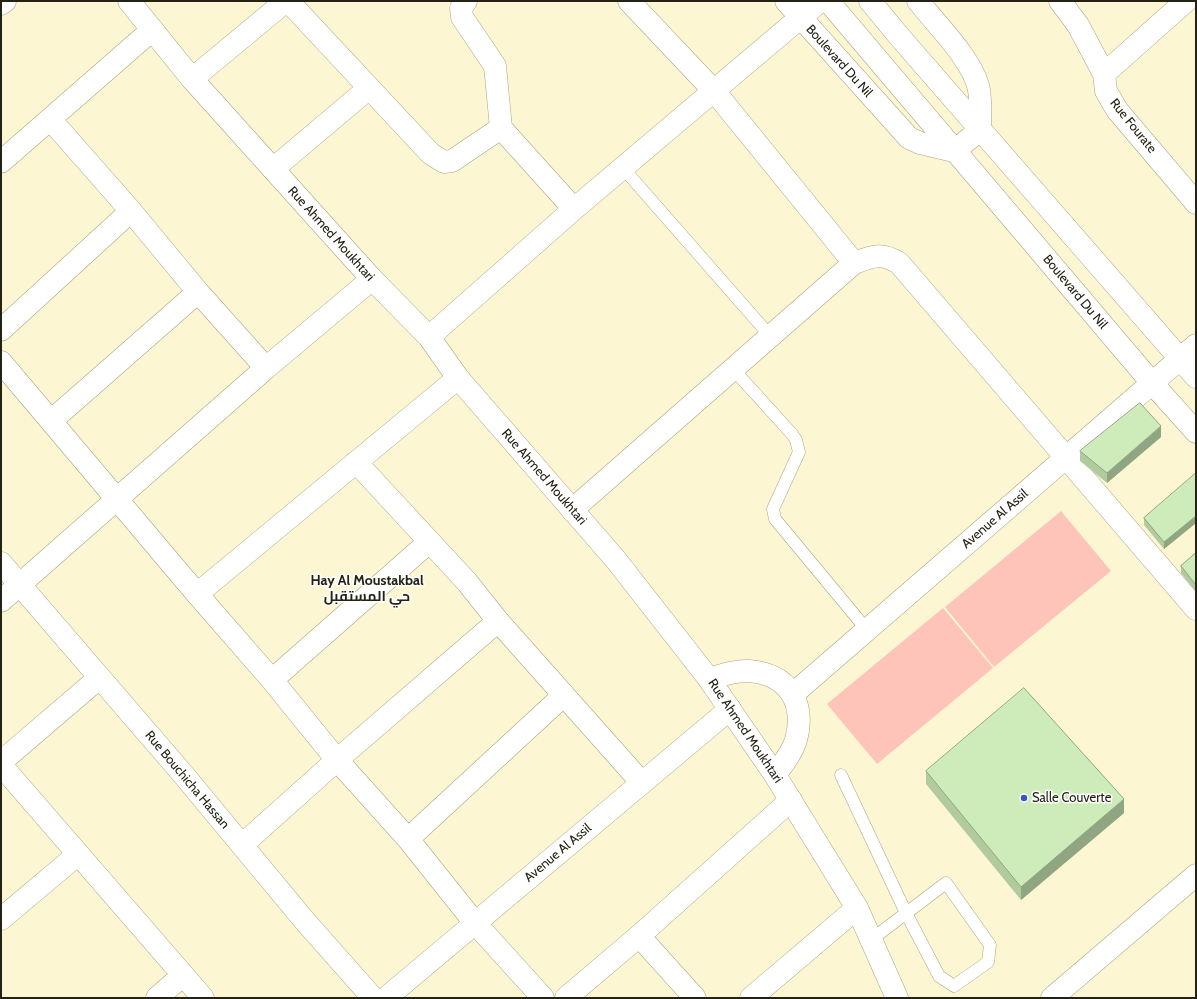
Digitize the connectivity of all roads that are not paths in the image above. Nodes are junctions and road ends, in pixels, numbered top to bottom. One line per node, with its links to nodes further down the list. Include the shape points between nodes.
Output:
1 (5, 1): 12 (street)
2 (129, 1): 14 (street, Rue Ahmed Moukhtari)
3 (287, 1): 16 (street); 17 (street)
4 (466, 1): 20 (street, via 461,8 462,16 495,66)
5 (629, 1): 18 (street)
6 (820, 1): 13 (street)
7 (828, 1): 22 (street, Boulevard Du Nil)
8 (870, 1): 21 (street)
9 (918, 1): 21 (street, via 973,72 979,89)
10 (1060, 1): 15 (street, Rue Fourate, via 1078,25)
11 (1186, 1): 15 (street)
12 (1, 4)
13 (793, 9): 18 (street); 22 (street, Boulevard Du Nil, via 909,138)
14 (152, 30): 16 (street, Rue Ahmed Moukhtari); 19 (street)
15 (1104, 74): 26 (street, Rue Fourate, via 1106,91 1117,110)
16 (192, 79): 25 (street, Rue Ahmed Moukhtari)
17 (369, 88): 20 (street, via 431,154 444,162 452,161); 25 (street)
18 (715, 92): 24 (street); 29 (street)
19 (50, 120): 23 (street); 28 (street)
20 (501, 128): 27 (street)
21 (980, 130): 22 (street); 35 (street)
22 (954, 151): 41 (street, Boulevard Du Nil)
23 (1, 162)
24 (623, 168): 27 (street); 34 (lane)
25 (273, 169): 30 (street, Rue Ahmed Moukhtari)
26 (1196, 203)
27 (574, 209): 33 (street)
28 (131, 211): 31 (street); 32 (street)
29 (854, 263): 34 (street); 44 (street, via 881,255 899,262)
30 (372, 279): 33 (street, Rue Ahmed Moukhtari); 37 (street)
31 (198, 292): 37 (street); 42 (street)
32 (1, 330)
33 (429, 337): 40 (street, Rue Ahmed Moukhtari)
34 (771, 337): 38 (street)
35 (1188, 351): 39 (street); 41 (street, Avenue Al Assil)
36 (1, 362): 42 (street)
37 (266, 368): 46 (street)
38 (733, 370): 47 (street); 55 (lane, via 792,434 799,447 773,509 775,519)
39 (1196, 377)
40 (458, 378): 45 (street); 47 (street, Rue Ahmed Moukhtari)
41 (1152, 383): 43 (street, Boulevard Du Nil); 44 (street, Avenue Al Assil)
42 (51, 421): 46 (street)
43 (1196, 432)
44 (1066, 458): 53 (street); 55 (street, Avenue Al Assil)
45 (356, 462): 48 (street); 51 (street)
46 (118, 500): 50 (street); 51 (street)
47 (572, 510): 57 (street, Rue Ahmed Moukhtari, via 616,560)
48 (429, 542): 54 (street, via 467,582); 58 (street)
49 (1, 564): 50 (street, Rue Bouchicha Hassan)
50 (20, 585): 52 (street); 56 (street, Rue Bouchicha Hassan)
51 (197, 594): 58 (street)
52 (1, 601)
53 (1196, 609)
54 (498, 621): 60 (street); 62 (street)
55 (867, 630): 59 (street, Avenue Al Assil)
56 (99, 678): 63 (street); 69 (street, Rue Bouchicha Hassan)
57 (709, 679): 59 (street, via 748,671 778,679); 61 (street, Rue Ahmed Moukhtari)
58 (272, 680): 62 (street)
59 (794, 694): 64 (street, via 798,724 796,741)
60 (564, 695): 66 (street); 68 (street)
61 (730, 708): 64 (street, Rue Ahmed Moukhtari); 66 (street, Avenue Al Assil)
62 (337, 760): 68 (street); 69 (street)
63 (1, 764): 70 (street)
64 (775, 775): 67 (street, Rue Ahmed Moukhtari)
65 (841, 775): 73 (lane)
66 (642, 783): 75 (street, Avenue Al Assil)
67 (791, 800): 72 (street, Rue Ahmed Moukhtari); 76 (street)
68 (408, 838): 75 (street)
69 (242, 845): 81 (street, Rue Bouchicha Hassan)
70 (77, 855): 74 (street); 78 (street)
71 (1196, 875): 88 (street)
72 (856, 908): 77 (street, Rue Ahmed Moukhtari); 86 (street)
73 (906, 914): 73 (lane, via 946,883 990,945 988,962 954,986 938,976); 77 (lane)
74 (1, 919)
75 (475, 923): 82 (street, Avenue Al Assil); 83 (street)
76 (638, 936): 84 (street); 85 (street)
77 (872, 939): 87 (street, Rue Ahmed Moukhtari)
78 (182, 976): 79 (street); 80 (street)
79 (157, 998)
80 (202, 998)
81 (373, 998)
82 (386, 998)
83 (543, 998)
84 (566, 998)
85 (694, 998)
86 (751, 998)
87 (897, 998)
88 (1052, 998)

